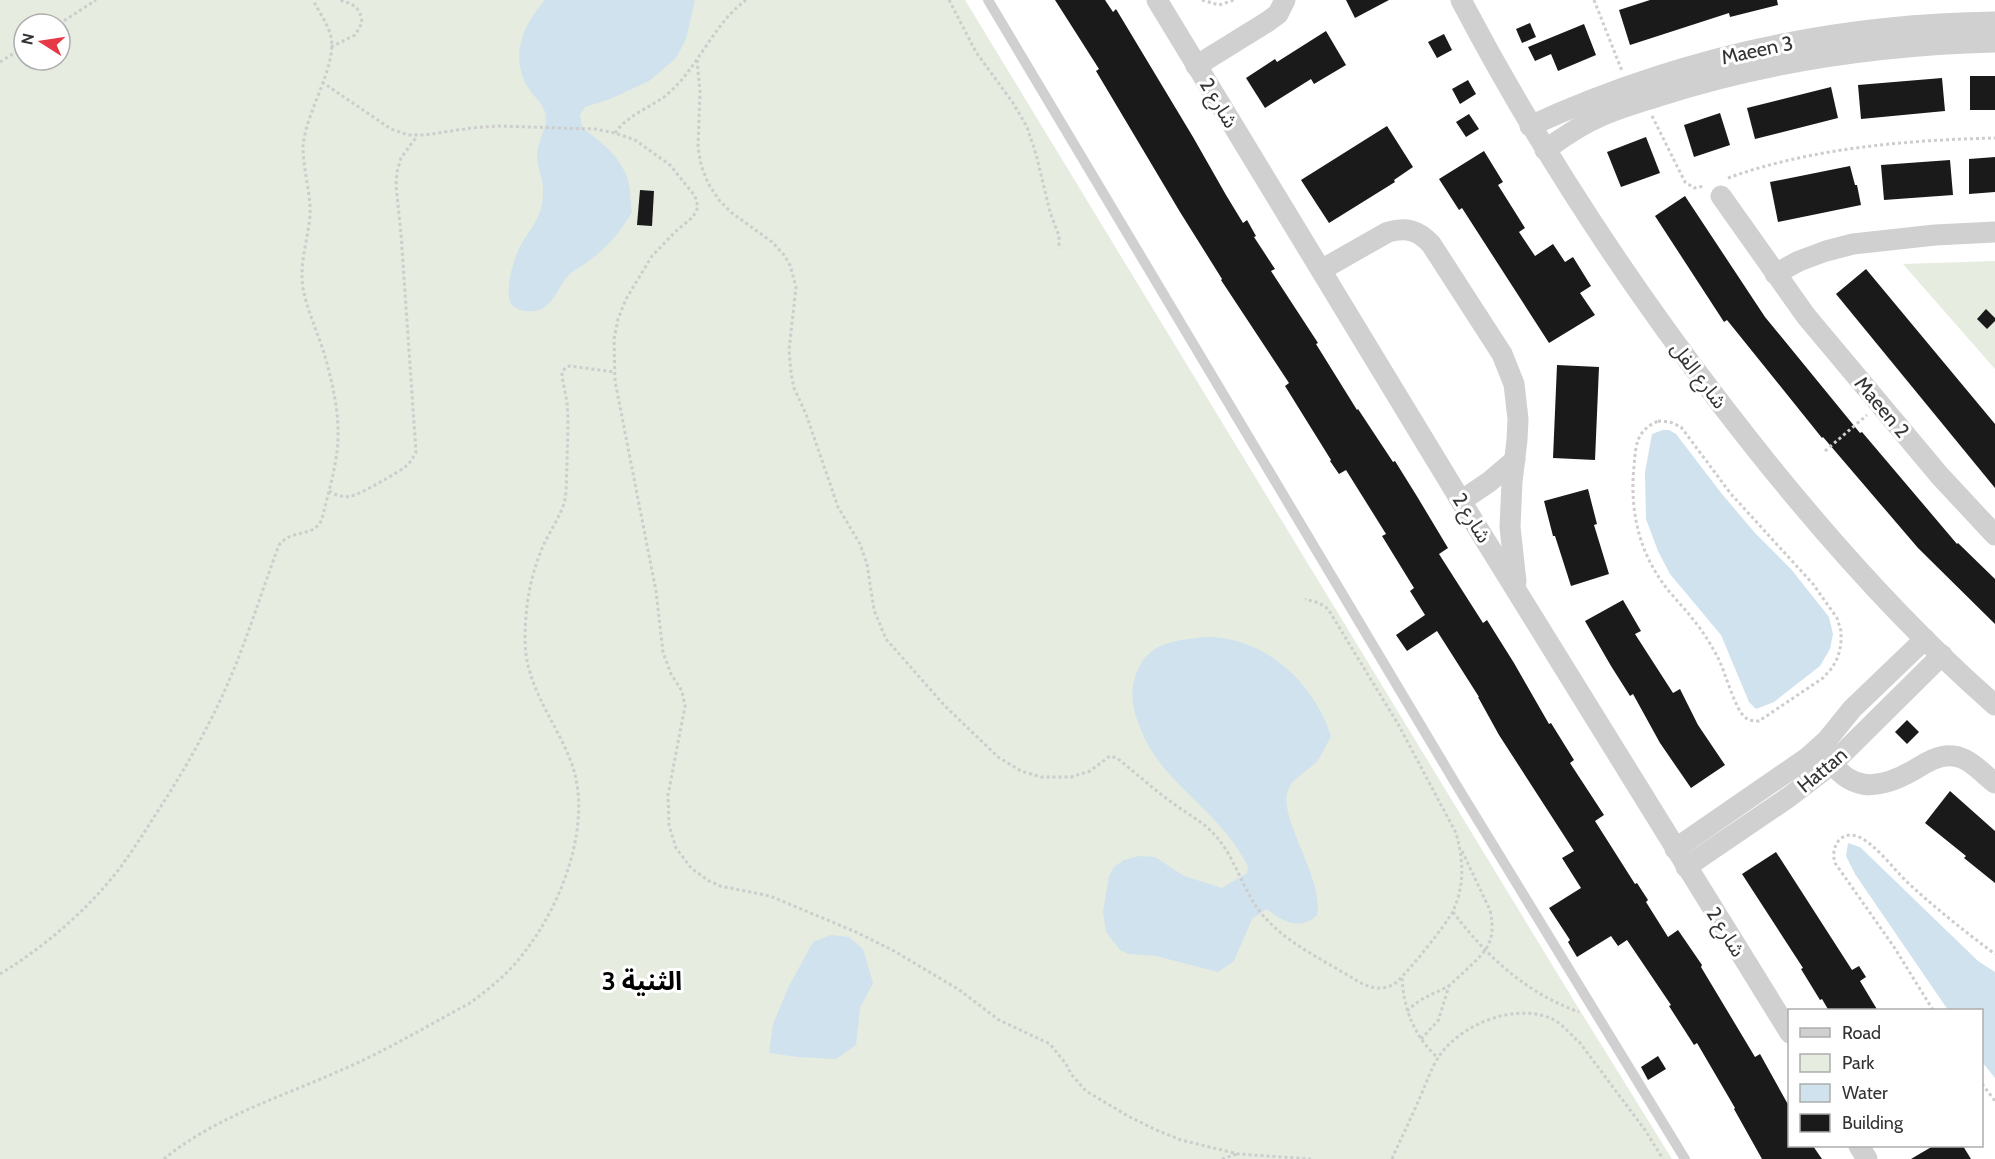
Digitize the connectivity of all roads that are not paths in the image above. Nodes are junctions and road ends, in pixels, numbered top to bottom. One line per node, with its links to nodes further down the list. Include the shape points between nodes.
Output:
1 (988, 0): 27 (lane, via 1457,786)
2 (1157, 0): 7 (street, شارع 2)
3 (1285, 0): 7 (street, via 1278,14)
4 (1461, 0): 8 (street, شارع الفل)
5 (1995, 22): 8 (street, Maeen 3, via 1887,28 1800,41 1714,60 1628,85)
6 (1995, 42): 9 (street, Maeen 3, via 1890,48 1805,60 1686,87 1595,119)
7 (1196, 66): 12 (street, شارع 2)
8 (1530, 126): 9 (street, شارع الفل)
9 (1545, 150): 18 (street, شارع الفل, via 1625,274 1748,440 1823,530)
10 (1717, 187): 13 (street, Maeen 2)
11 (1995, 232): 13 (street, via 1853,244 1826,250)
12 (1321, 270): 14 (street, via 1388,232 1400,229 1422,235 1509,369 1517,409); 15 (street, شارع 2)
13 (1775, 274): 16 (street, Maeen 2, via 1879,404)
14 (1515, 460): 15 (street); 17 (street, via 1510,527)
15 (1461, 501): 17 (street, شارع 2)
16 (1995, 535)
17 (1519, 595): 25 (street, شارع 2)
18 (1925, 639): 19 (street, شارع الفل); 20 (street)
19 (1942, 655): 21 (street, شارع الفل); 22 (street, Hattan)
20 (1874, 690): 22 (street); 23 (street, via 1852,710)
21 (1995, 705)
22 (1890, 707): 23 (street, Hattan)
23 (1826, 756): 24 (street, via 1844,777 1859,783 1890,782 1944,756 1962,758); 25 (street, via 1783,776)
24 (1995, 783)
25 (1681, 858): 26 (street, شارع 2)
26 (1788, 1031)
27 (1685, 1159)

